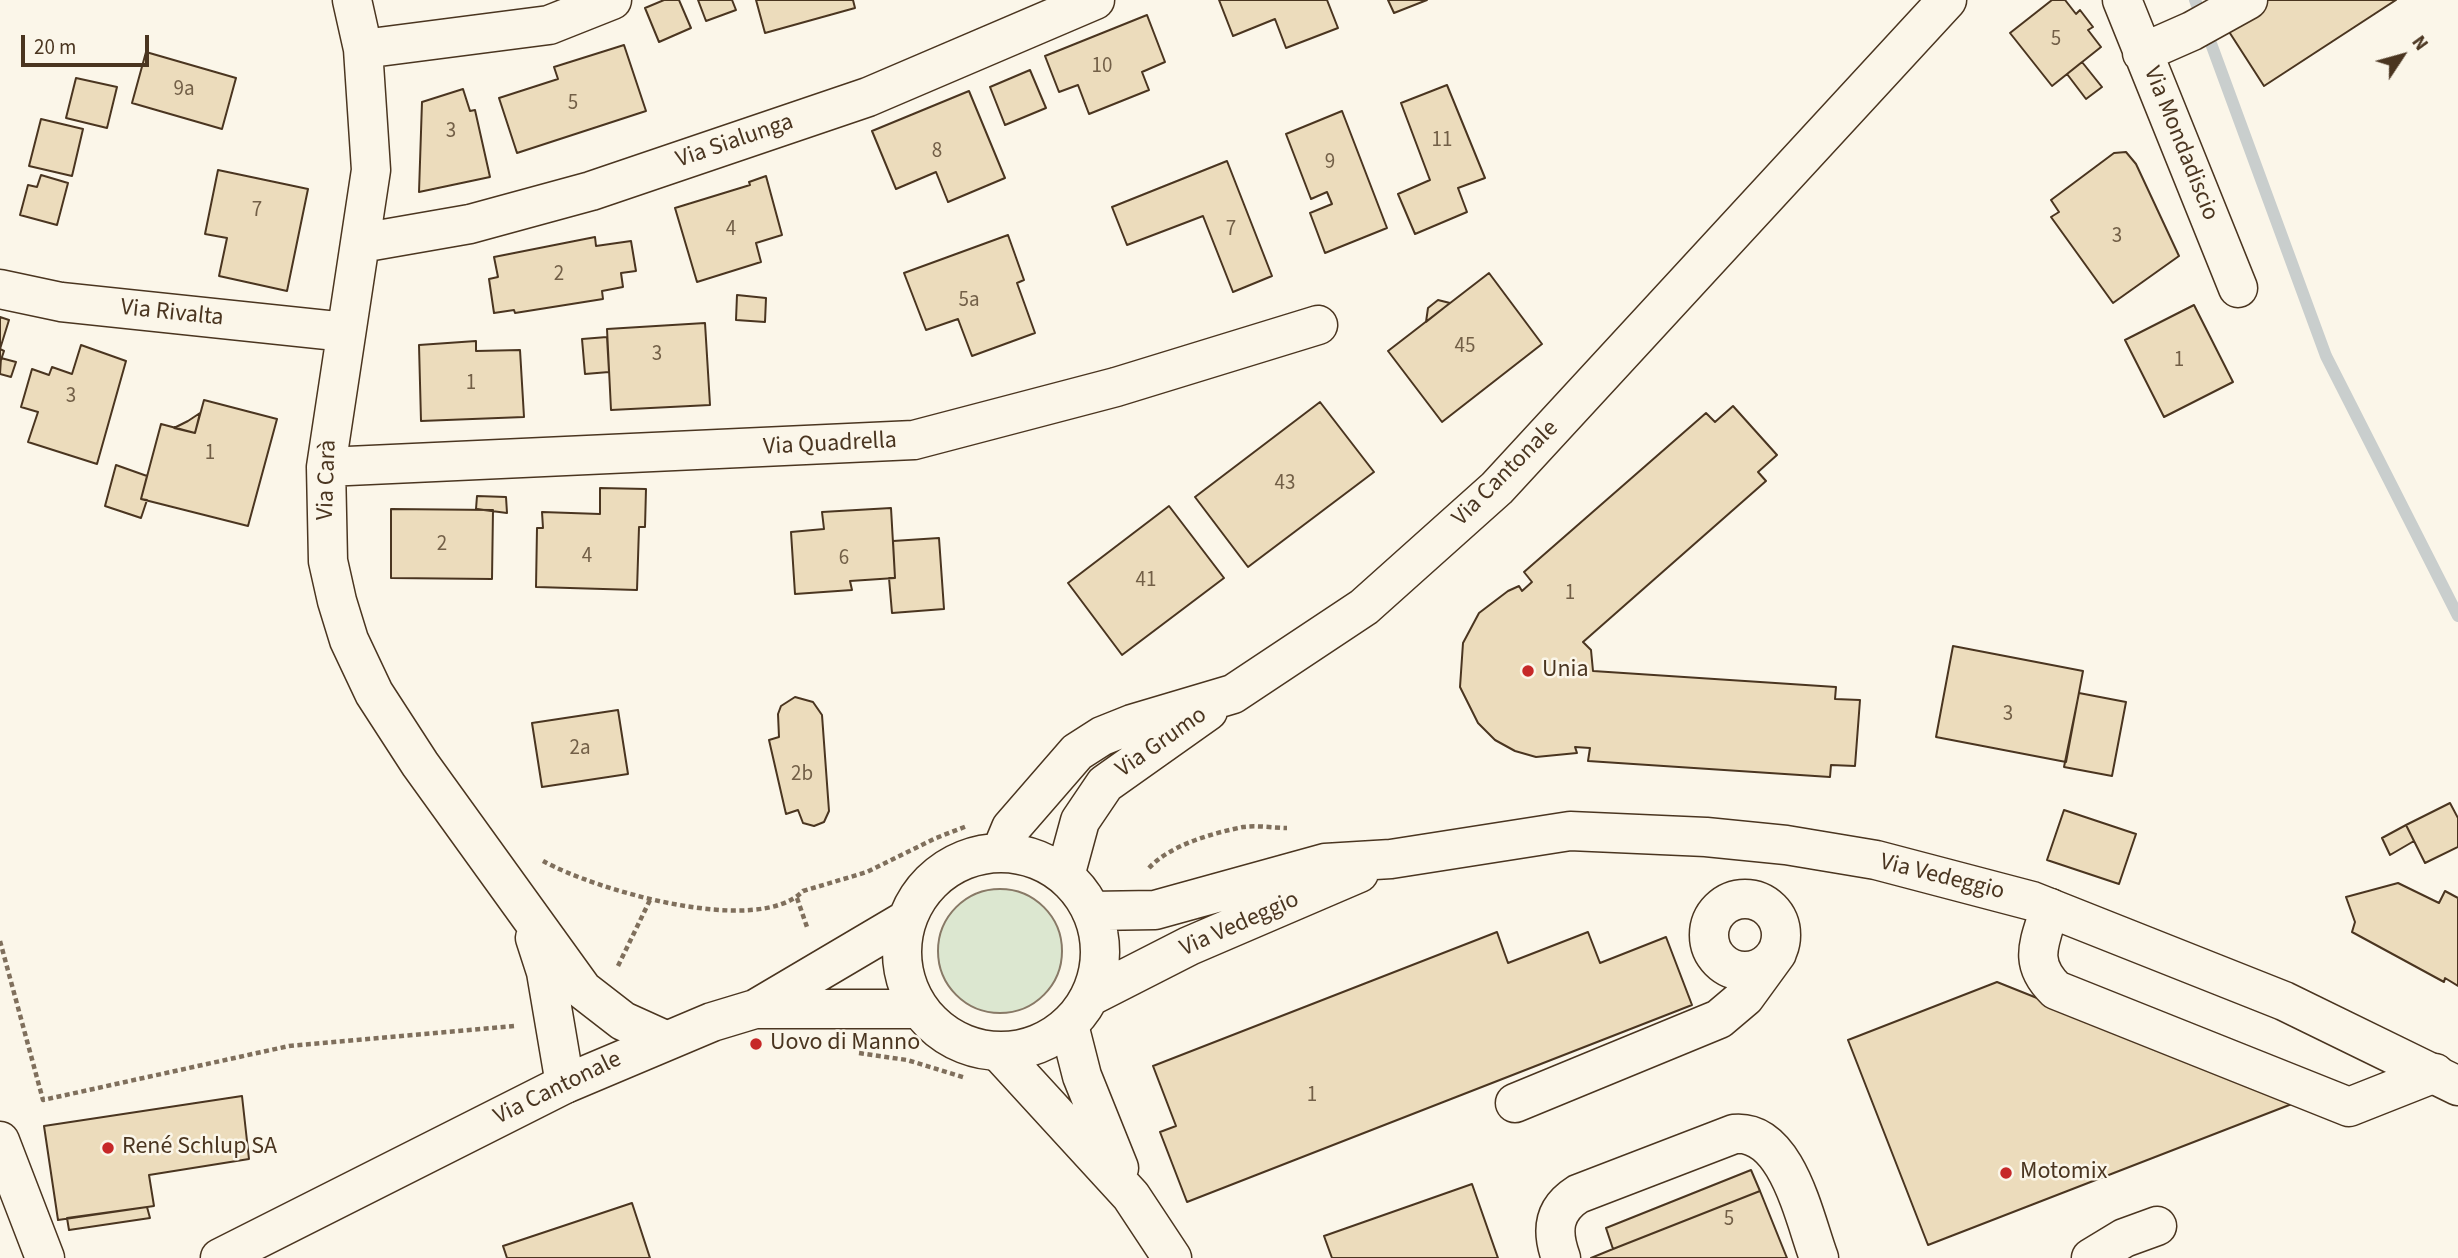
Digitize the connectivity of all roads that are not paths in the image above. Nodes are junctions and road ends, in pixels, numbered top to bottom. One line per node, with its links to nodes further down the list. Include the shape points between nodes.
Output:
1 (352, 0): 7 (main road, Via Carà)
2 (612, 0): 7 (main road, via 549,25)
3 (1095, 0): 9 (main road, Via Sialunga, via 868,97 592,191 470,224)
4 (1947, 0): 15 (main road, Via Cantonale, via 1497,488 1364,607)
5 (2122, 0): 8 (main road, Via Mondadiscio)
6 (2220, 16): 8 (main road)
7 (363, 49): 9 (main road, Via Carà, via 371,170)
8 (2142, 53): 11 (main road, Via Mondadiscio)
9 (361, 243): 13 (main road, Via Carà)
10 (0, 289): 13 (main road, Via Rivalta, via 61,302)
11 (2238, 289)
12 (1318, 325): 14 (main road, Via Quadrella, via 1116,387 914,439)
13 (346, 332): 14 (main road, Via Carà)
14 (326, 467): 20 (main road, Via Carà, via 328,561 349,640 374,693)
15 (1233, 694): 16 (main road, Via Cantonale, via 1154,716 1091,743 1060,769 1012,828); 18 (main road, Via Grumo, via 1105,784 1080,821)
16 (1001, 852): 18 (main road, via 1035,859); 22 (main road, via 971,857 943,871 920,893)
17 (1391, 859): 19 (main road, Via Vedeggio, via 1570,831 1706,836 1876,860); 21 (main road, Via Vedeggio, via 1325,863 1155,910); 27 (main road, Via Vedeggio, via 1189,946)
18 (1065, 876): 21 (main road)
19 (2050, 908): 31 (main road, Via Vedeggio, via 2284,1000); 31 (main road, via 2037,950 2044,978 2056,990 2349,1107)
20 (524, 910): 29 (main road, via 592,998 623,1021); 32 (main road, via 546,972)
21 (1091, 911): 27 (main road, via 1101,953)
22 (906, 920): 25 (main road); 26 (main road, via 901,957)
23 (1777, 953): 24 (main road, via 1758,969 1739,971 1728,968); 24 (main road, via 1781,935 1777,917 1760,902 1742,898 1726,904 1711,920 1709,938); 28 (main road, via 1733,1009)
24 (1714, 954): 28 (main road, via 1722,973 1723,1001 1713,1018)
25 (755, 1009): 26 (main road, Via Cantonale); 29 (main road, Via Cantonale)
26 (919, 1009): 30 (main road, via 954,1040)
27 (1080, 1010): 30 (main road, via 1037,1045); 35 (main road, via 1088,1095)
28 (1689, 1034): 33 (main road)
29 (665, 1040): 32 (main road, Via Cantonale)
30 (999, 1052): 35 (main road)
31 (2446, 1079)
32 (565, 1084): 39 (main road, Via Cantonale)
33 (1515, 1103)
34 (0, 1141): 38 (main road)
35 (1130, 1196): 37 (main road)
36 (2157, 1226): 42 (main road, via 2124,1238)
37 (1174, 1243)
38 (45, 1258)
39 (220, 1258)
40 (1561, 1258): 41 (main road, via 1554,1229 1557,1215 1578,1194 1734,1134 1749,1133 1762,1139 1783,1163)
41 (1819, 1258)
42 (2091, 1258)

